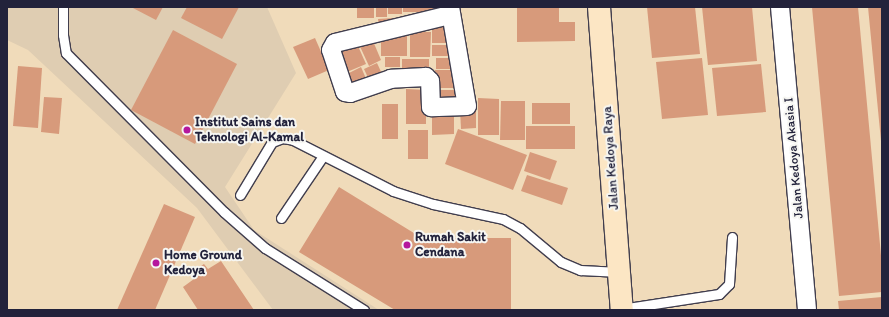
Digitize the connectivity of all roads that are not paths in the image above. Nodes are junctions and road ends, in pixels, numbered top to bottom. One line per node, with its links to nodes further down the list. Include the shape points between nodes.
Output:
1 (63, 7): 10 (lane, via 66,53 224,212 264,248)
2 (599, 7): 9 (street, Jalan Kedoya Raya)
3 (780, 7): 12 (street, Jalan Kedoya Akasia I)
4 (450, 11): 4 (street, via 335,44 331,50 345,92 350,93 391,79 426,77 430,81 431,107 467,106)
5 (323, 156): 6 (lane, via 294,140 283,138 272,142); 7 (lane); 9 (lane, via 393,191 433,204 503,219 520,228 561,262 580,270)
6 (240, 195)
7 (281, 218)
8 (732, 237): 11 (lane, via 728,284 719,294)
9 (620, 272): 11 (street, Jalan Kedoya Raya)
10 (364, 310)
11 (619, 310)
12 (807, 310)

